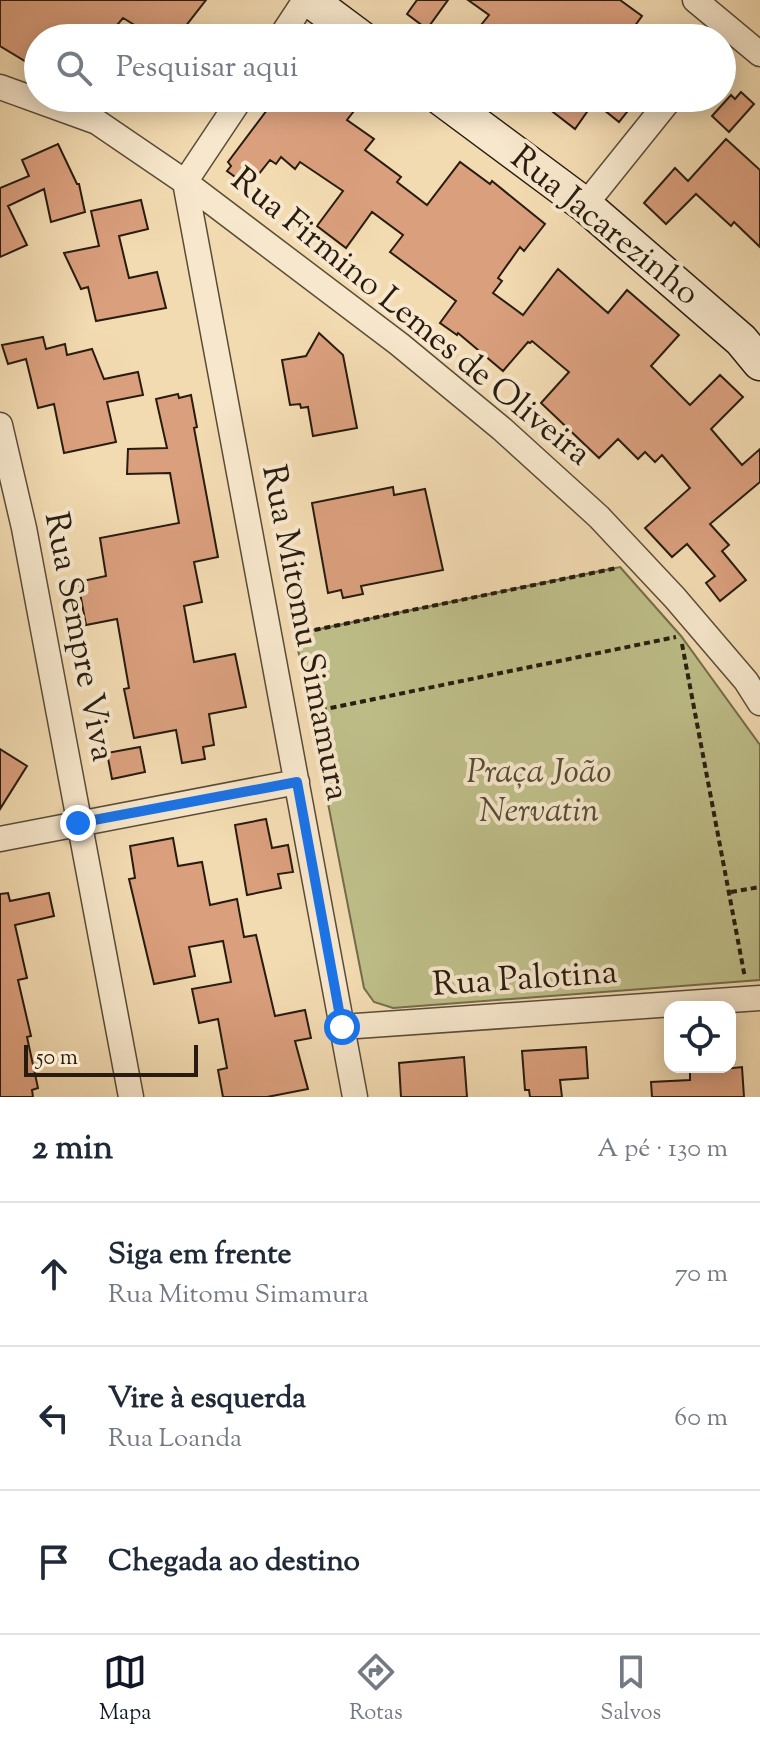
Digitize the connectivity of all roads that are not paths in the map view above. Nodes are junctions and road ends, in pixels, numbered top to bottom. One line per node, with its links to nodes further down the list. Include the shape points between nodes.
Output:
1 (308, 0): 3 (street); 4 (street)
2 (695, 0): 5 (street)
3 (290, 24)
4 (341, 24)
5 (717, 24)
6 (736, 39): 7 (street)
7 (760, 54)
8 (0, 87): 9 (street, Rua Firmino Lemes de Oliveira)
9 (24, 96)
10 (69, 112): 14 (street, Rua Firmino Lemes de Oliveira, via 97,122)
11 (232, 112): 14 (street)
12 (460, 112): 15 (street, Rua Jacarezinho)
13 (660, 112): 15 (street)
14 (185, 182): 18 (street, Rua Firmino Lemes de Oliveira, via 399,344 527,450); 20 (street, Rua Mitomu Simamura)
15 (585, 205): 16 (street, Rua Jacarezinho, via 741,340)
16 (760, 363)
17 (0, 425): 21 (street, Rua Sempre Viva)
18 (753, 676): 19 (street, Rua Firmino Lemes de Oliveira)
19 (760, 703)
20 (297, 782): 21 (street); 24 (street, Rua Mitomu Simamura)
21 (78, 823): 22 (street); 25 (street, Rua Sempre Viva)
22 (0, 839)
23 (753, 989): 24 (street, Rua Palotina)
24 (342, 1027): 26 (street, Rua Mitomu Simamura)
25 (131, 1097)
26 (355, 1097)

